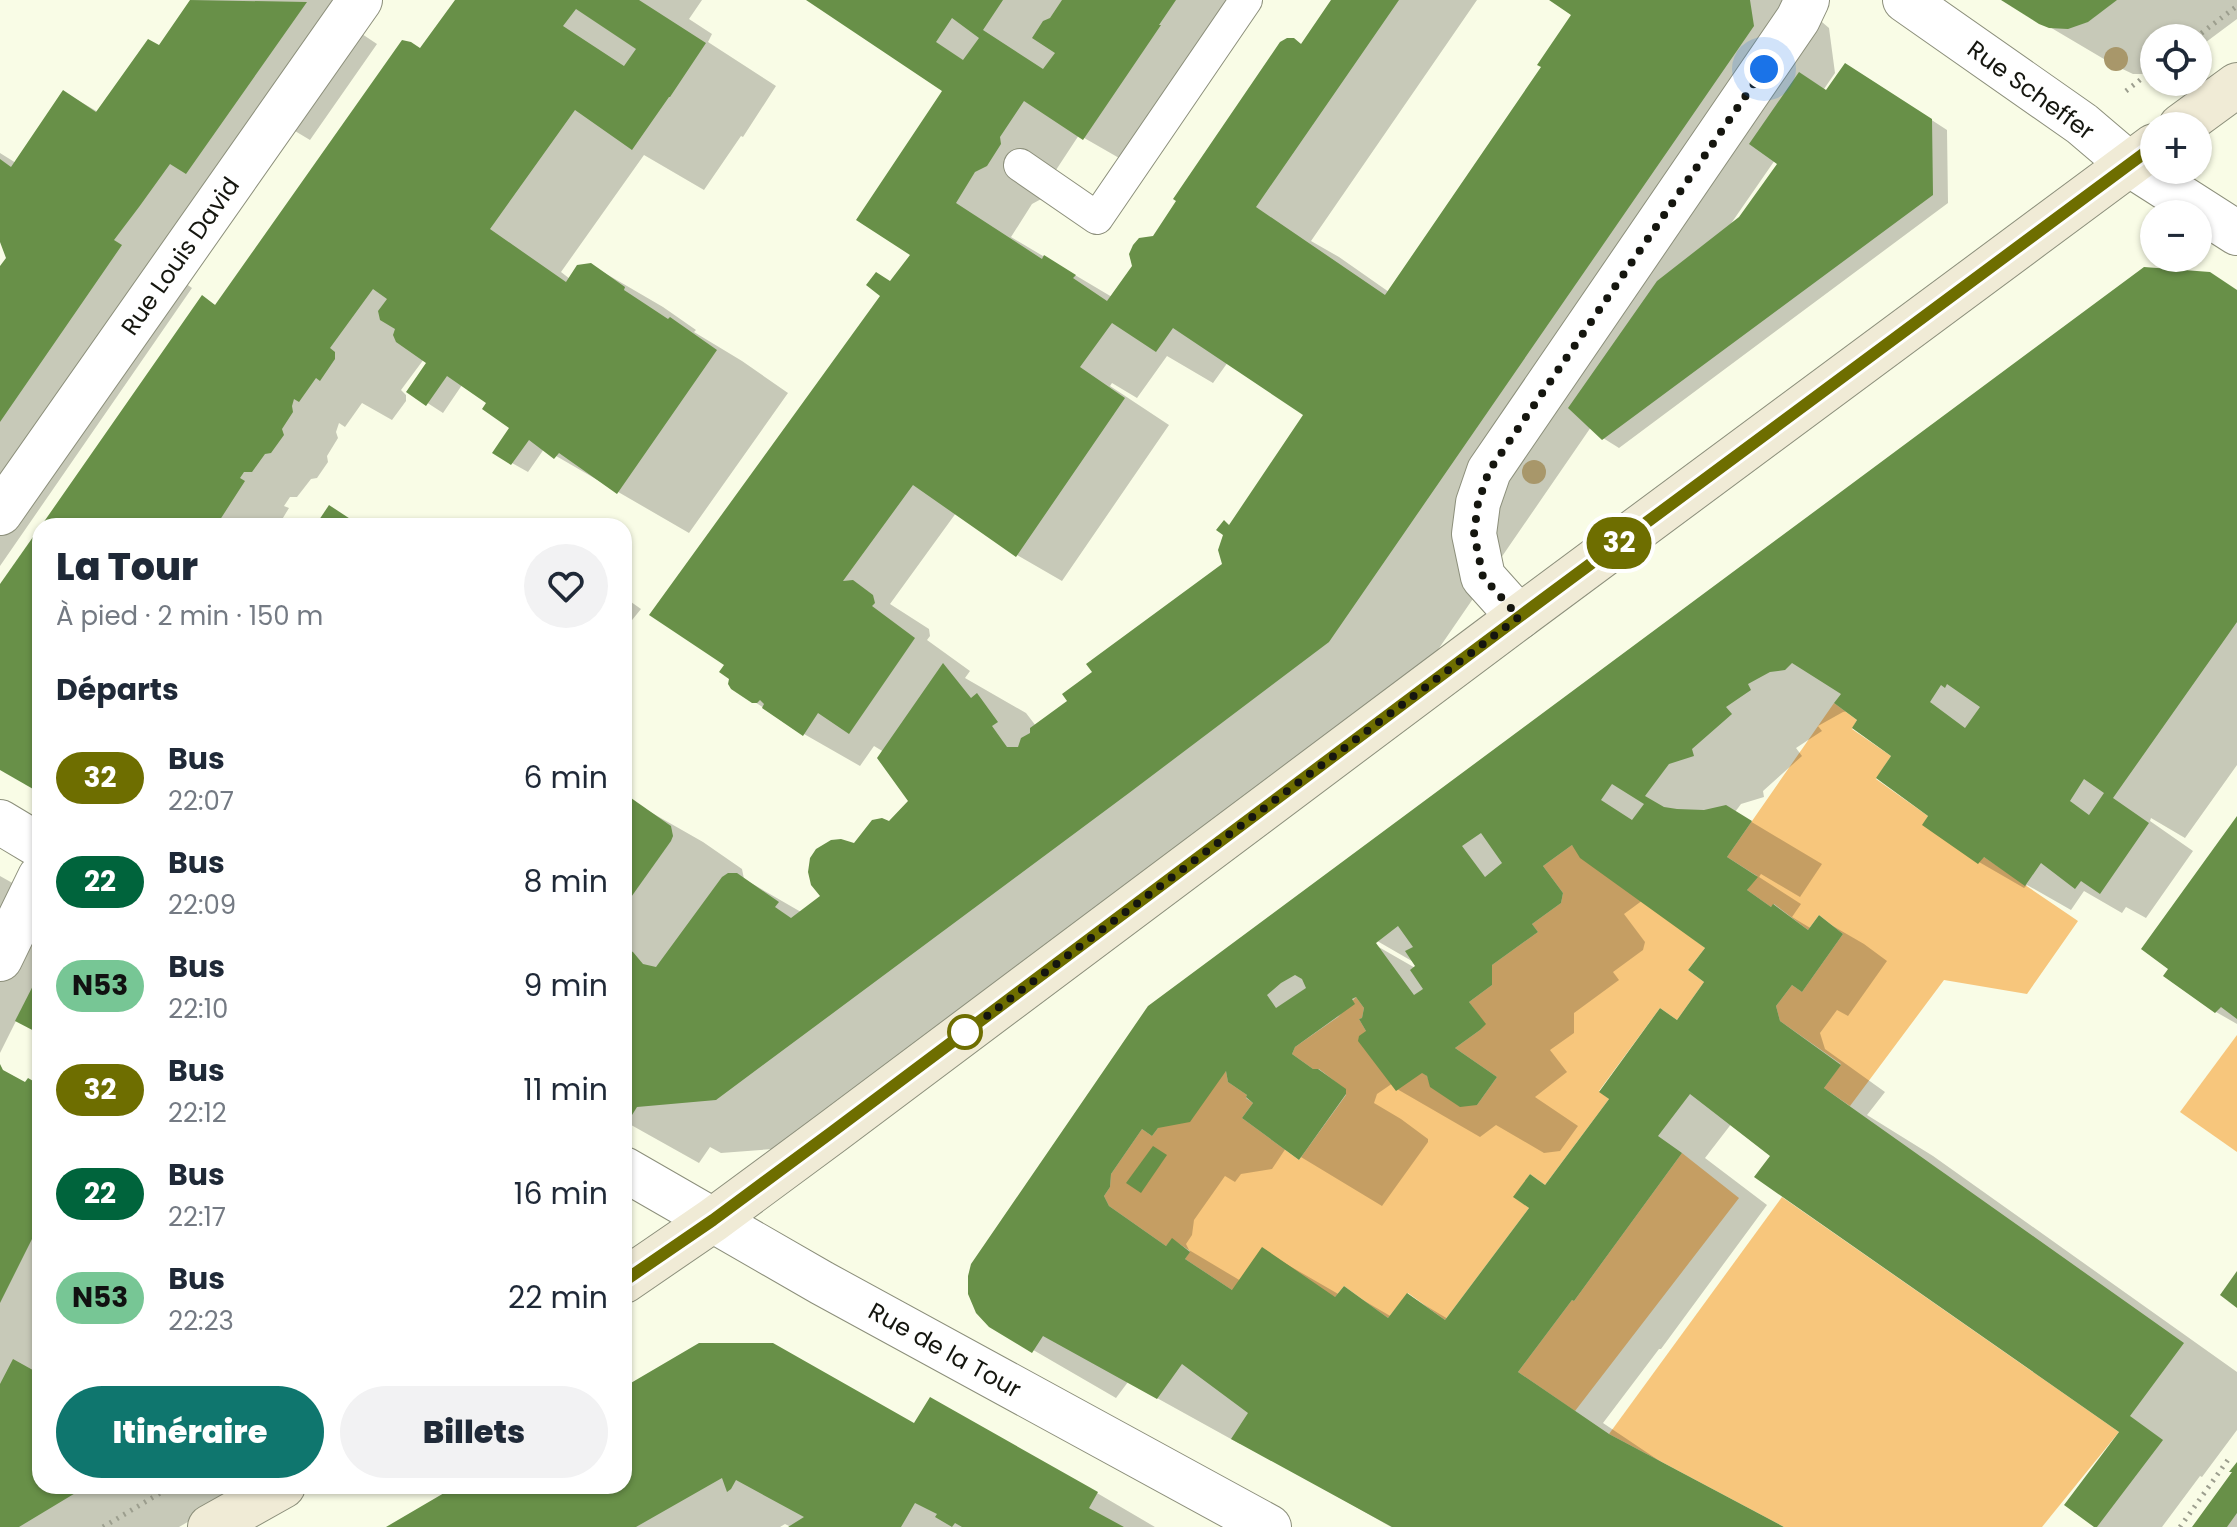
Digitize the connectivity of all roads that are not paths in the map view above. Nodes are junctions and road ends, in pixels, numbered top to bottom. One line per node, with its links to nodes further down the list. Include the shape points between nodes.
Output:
1 (360, 0): 12 (street, Rue Louis David)
2 (1246, 0): 9 (lane, via 1097,218)
3 (1807, 0): 13 (street, via 1489,471 1474,534 1483,577)
4 (1905, 0): 7 (street, Rue Scheffer, via 2082,124)
5 (2237, 85): 6 (main road)
6 (2200, 112)
7 (2140, 154)
8 (2140, 156): 13 (main road)
9 (1020, 165)
10 (2177, 184): 11 (street, Rue Scheffer)
11 (2237, 233)
12 (0, 513)
13 (1519, 617): 19 (main road)
14 (0, 822): 15 (street)
15 (32, 841)
16 (32, 893): 17 (street)
17 (0, 959)
18 (632, 1174): 19 (street, Rue de la Tour)
19 (713, 1220): 20 (main road); 23 (street, Rue de la Tour)
20 (632, 1276)
21 (269, 1494): 22 (main road)
22 (210, 1527)
23 (1269, 1527)

